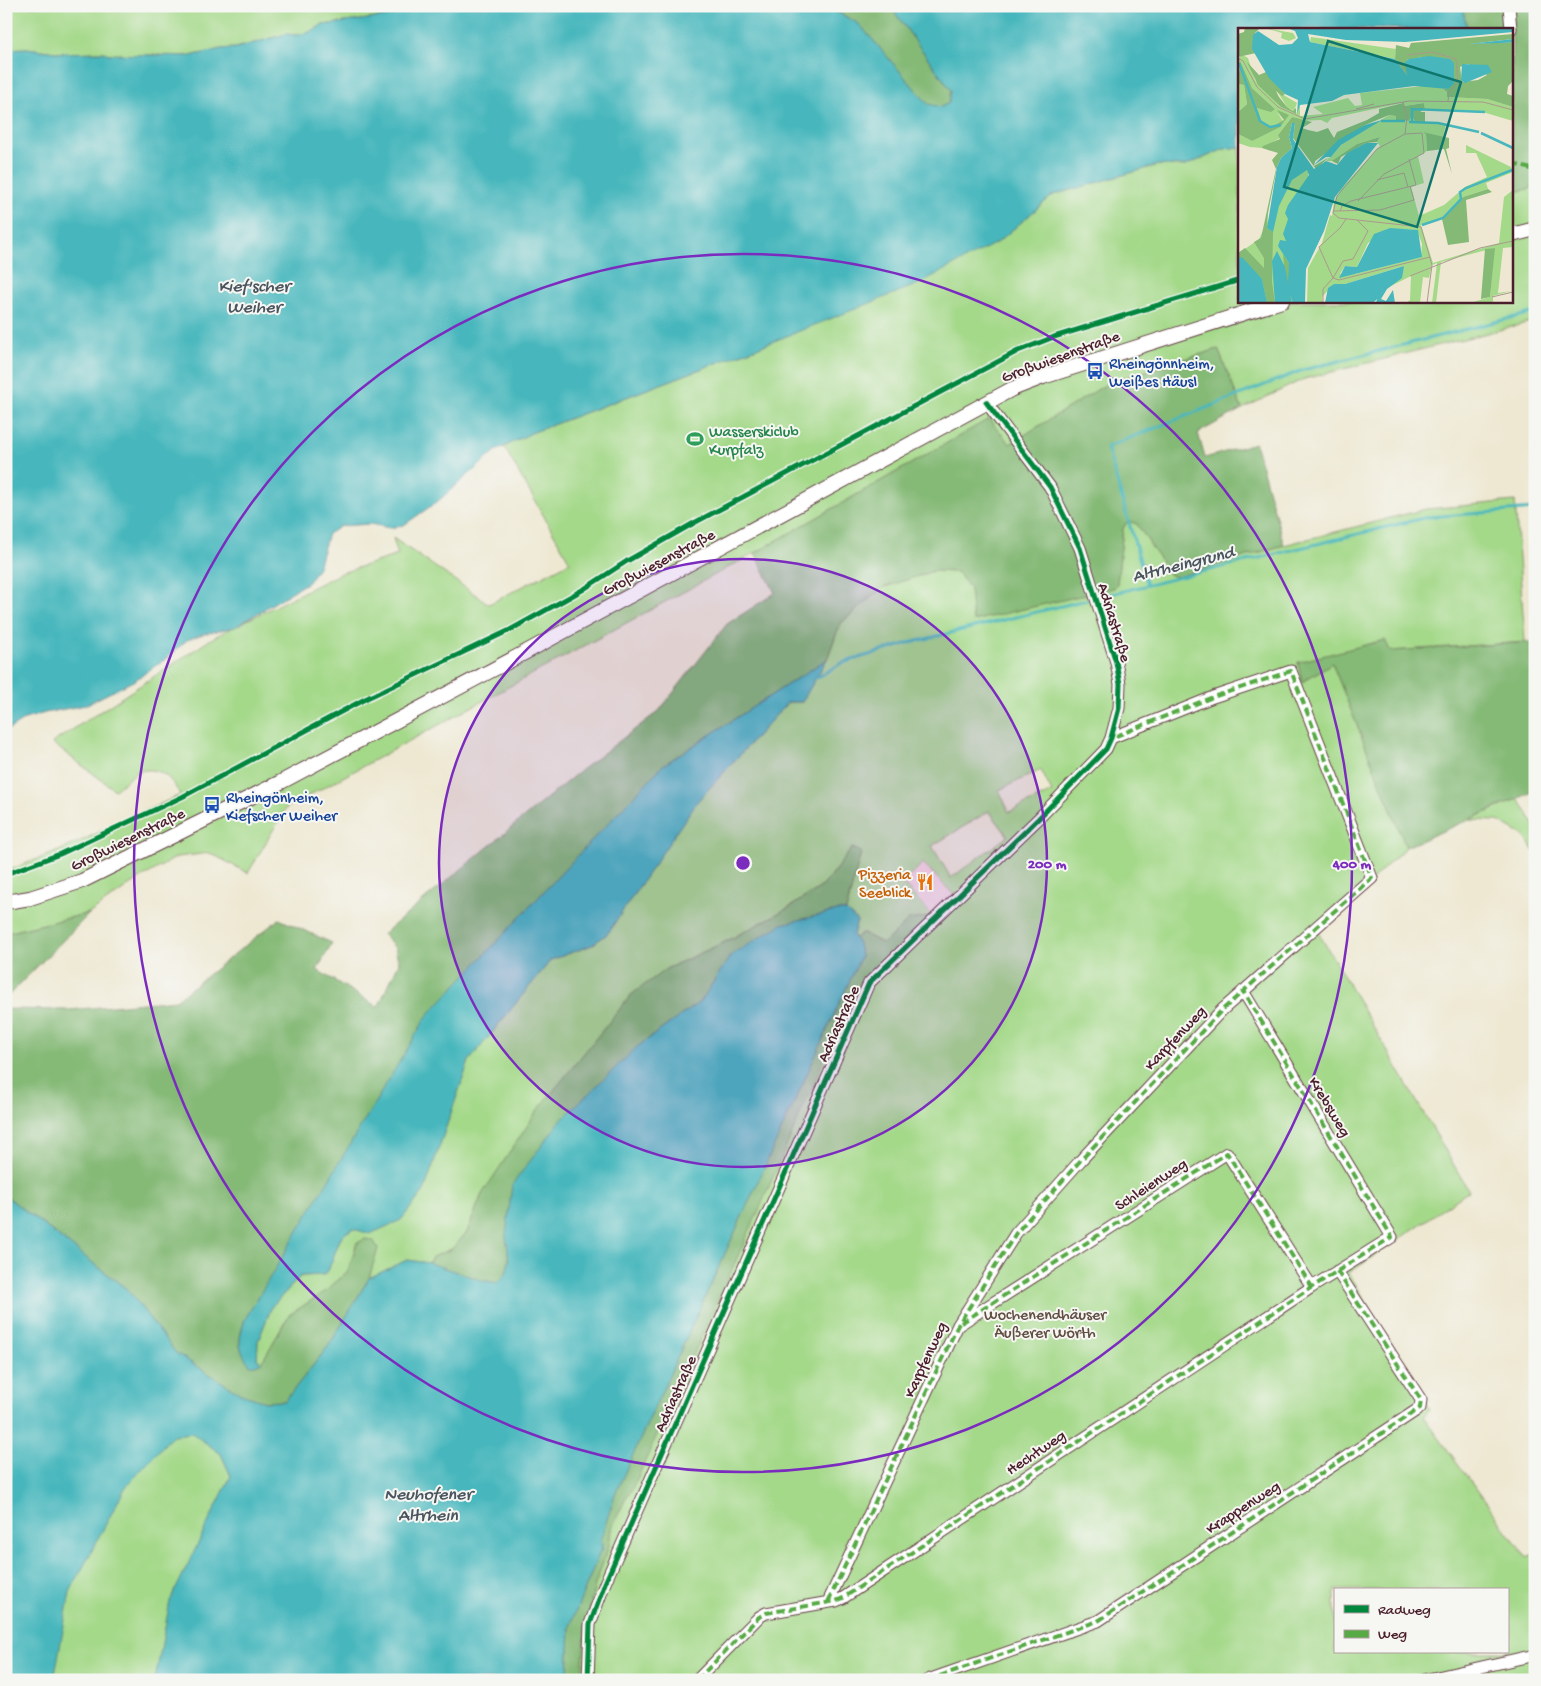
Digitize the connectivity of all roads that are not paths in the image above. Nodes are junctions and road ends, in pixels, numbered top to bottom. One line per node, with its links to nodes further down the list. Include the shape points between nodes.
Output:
1 (1509, 6): 2 (street)
2 (1511, 28)
3 (1535, 229): 4 (street)
4 (1514, 234)
5 (1279, 302): 6 (street, Großwiesenstraße, via 1043,377)
6 (986, 402): 7 (street, Adriastraße, via 1050,488 1080,548 1120,684 1119,708); 8 (street, Großwiesenstraße, via 281,782 82,881 30,898)
7 (1111, 738): 9 (street, Karpfenweg, via 1214,696 1291,672 1372,878); 16 (street, Adriastraße, via 1106,749 1038,819 868,983 605,1583 590,1624)
8 (6, 902)
9 (1243, 992): 10 (street, Krebsweg); 13 (street, Karpfenweg, via 1222,1010 1016,1233)
10 (1392, 1237): 11 (street, Hechtweg)
11 (1338, 1271): 12 (street, Hechtweg); 18 (street, Krappenweg, via 1421,1400 1420,1408 1098,1621)
12 (1312, 1287): 13 (street, Schleienweg, via 1227,1153); 14 (street, Hechtweg, via 843,1598)
13 (958, 1325): 14 (street, Karpfenweg)
14 (828, 1602): 17 (street, Hechtweg, via 759,1617)
15 (1535, 1655): 19 (street)
16 (588, 1680)
17 (696, 1680)
18 (928, 1680)
19 (1424, 1680)

